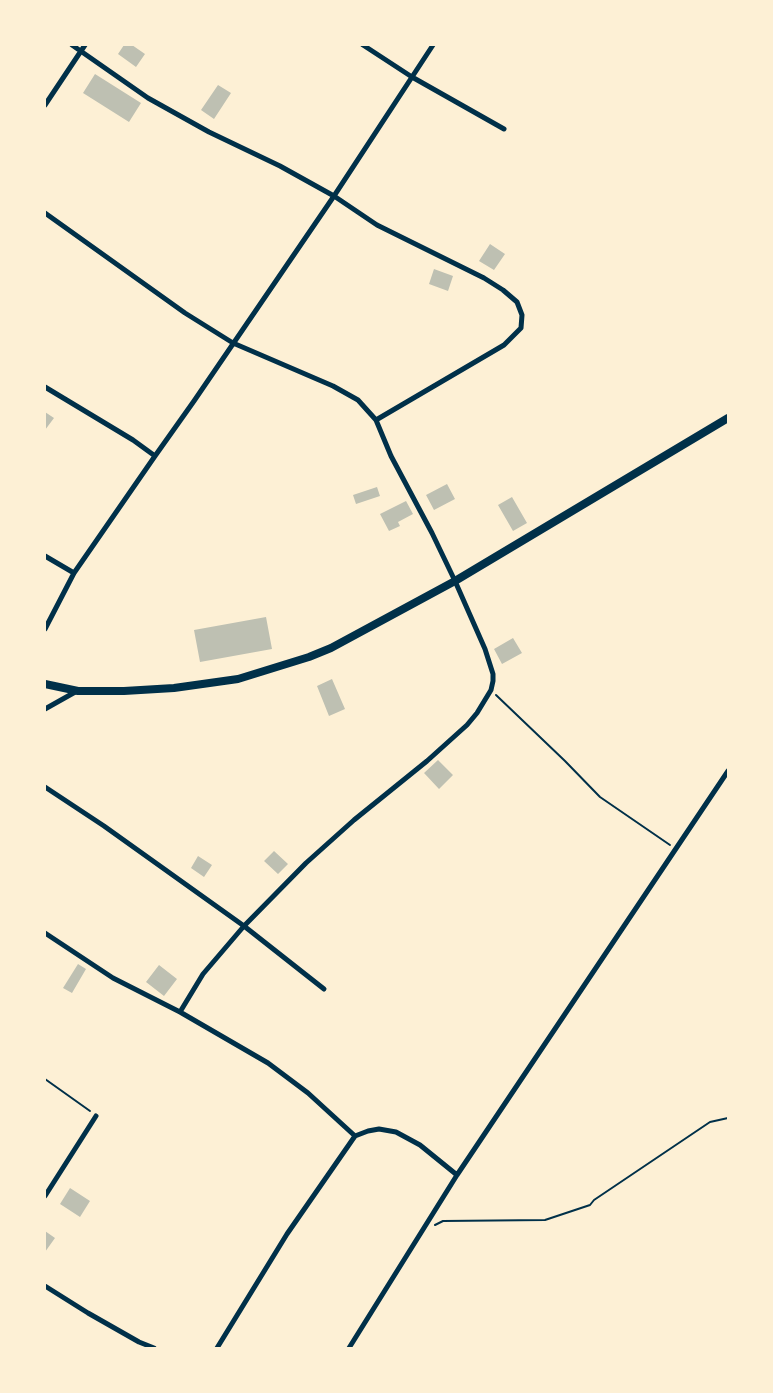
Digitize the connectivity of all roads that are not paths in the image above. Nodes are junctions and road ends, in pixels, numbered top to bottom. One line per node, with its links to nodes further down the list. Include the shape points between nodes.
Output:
1 (72, 45): 5 (street)
2 (85, 45): 5 (street)
3 (363, 45): 6 (street)
4 (433, 45): 6 (street)
5 (81, 51): 7 (street); 9 (street, via 148,98)
6 (412, 77): 8 (street); 9 (street)
7 (45, 105)
8 (504, 129)
9 (334, 196): 11 (street); 14 (street, via 377,225 503,290 517,302 522,315 521,328 504,345)
10 (45, 213): 11 (street, via 185,313)
11 (233, 343): 14 (street, via 358,400); 15 (street)
12 (45, 387): 15 (street)
13 (728, 418): 18 (street)
14 (376, 420): 18 (street, via 390,456)
15 (155, 456): 17 (street)
16 (45, 556): 17 (street)
17 (74, 573): 19 (street)
18 (455, 581): 21 (street, via 331,648 276,668 238,679 174,688); 25 (street, via 493,674 491,690 477,713 427,761 306,863)
19 (45, 629)
20 (45, 684): 21 (street)
21 (78, 691): 22 (street)
22 (45, 709)
23 (728, 771): 31 (street)
24 (45, 787): 25 (street)
25 (244, 926): 27 (street); 28 (street, via 203,974)
26 (45, 933): 28 (street, via 113,978)
27 (324, 989)
28 (180, 1012): 30 (street, via 295,1082)
29 (96, 1116): 32 (street)
30 (355, 1136): 31 (street, via 379,1129 396,1132 420,1145); 35 (street, via 286,1234)
31 (457, 1175): 36 (street)
32 (45, 1196)
33 (45, 1286): 34 (street)
34 (154, 1348)
35 (217, 1348)
36 (349, 1348)

